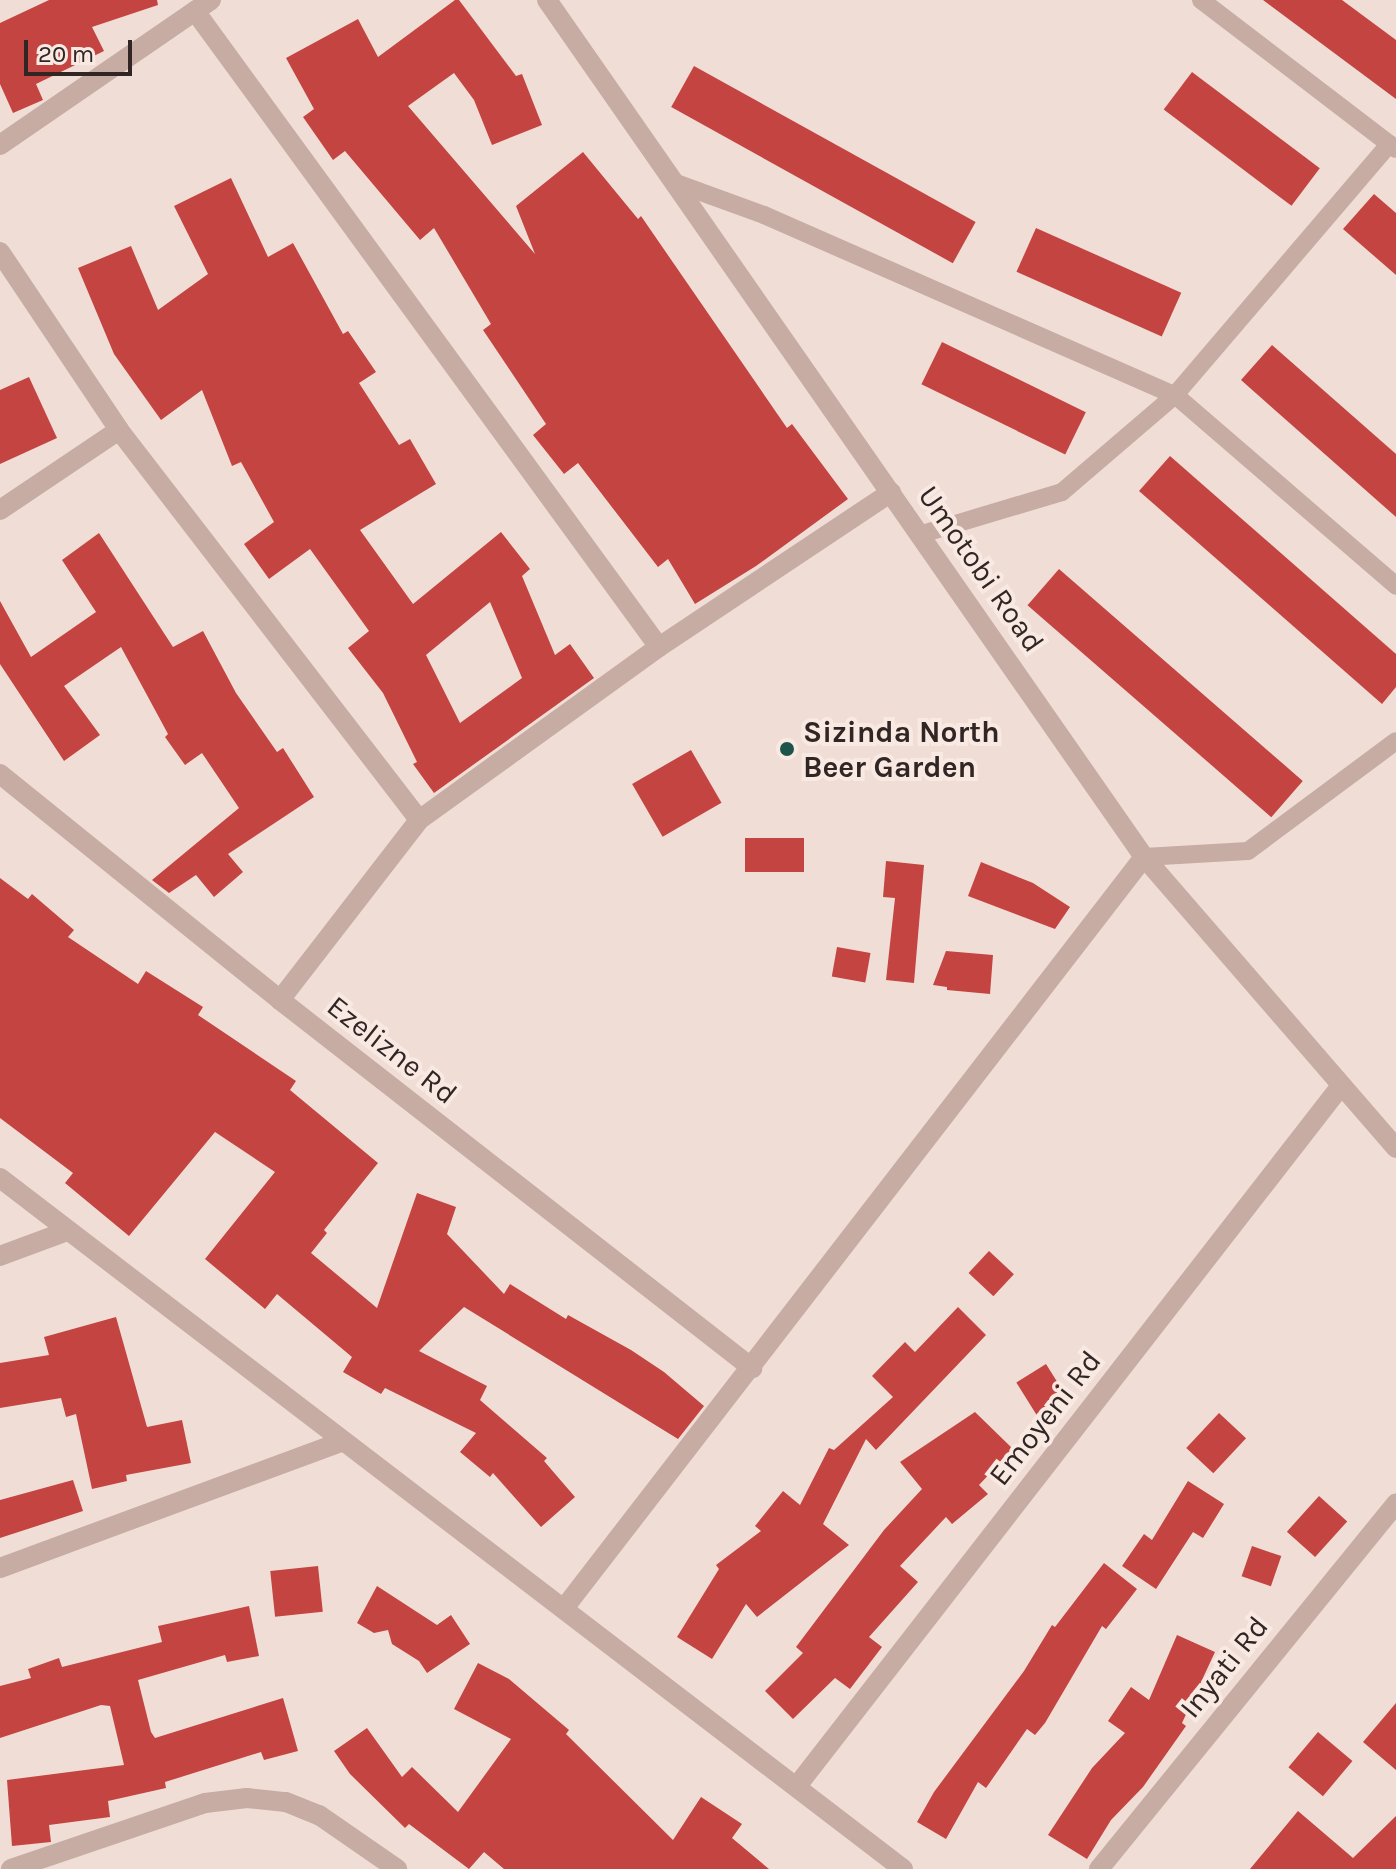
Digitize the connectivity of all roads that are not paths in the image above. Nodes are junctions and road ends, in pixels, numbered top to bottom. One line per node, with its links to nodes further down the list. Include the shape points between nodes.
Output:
1 (547, 0): 6 (street, Umotobi Road)
2 (1201, 0): 5 (lane)
3 (203, 5): 4 (street); 14 (street)
4 (0, 145)
5 (1393, 147): 8 (lane)
6 (676, 183): 8 (lane, via 778,221); 10 (street, Umotobi Road)
7 (0, 252): 9 (street)
8 (1175, 395): 12 (lane, via 1062,492); 13 (lane)
9 (119, 430): 11 (street); 17 (street)
10 (891, 492): 12 (street, Umotobi Road); 14 (street)
11 (0, 510)
12 (922, 534): 18 (street, Umotobi Road)
13 (1396, 586)
14 (659, 647): 17 (street)
15 (1396, 741): 18 (lane, via 1248,851)
16 (0, 774): 19 (street, Ezelizne Rd)
17 (419, 820): 19 (street)
18 (1144, 857): 20 (street, Umotobi Road); 25 (street)
19 (280, 1000): 25 (street, Ezelizne Rd)
20 (1340, 1087): 21 (street, Umotobi Road); 30 (street, Emoyeni Rd)
21 (1396, 1148)
22 (0, 1178): 23 (street)
23 (67, 1231): 24 (street); 26 (street)
24 (0, 1256)
25 (752, 1368): 29 (street)
26 (343, 1441): 28 (street); 29 (street)
27 (1396, 1503): 34 (street, Inyati Rd)
28 (0, 1568)
29 (565, 1607): 30 (street)
30 (797, 1786): 33 (street)
31 (11, 1869): 32 (street, via 205,1803 247,1798 286,1802 319,1815)
32 (397, 1869)
33 (903, 1869)
34 (1099, 1869)

